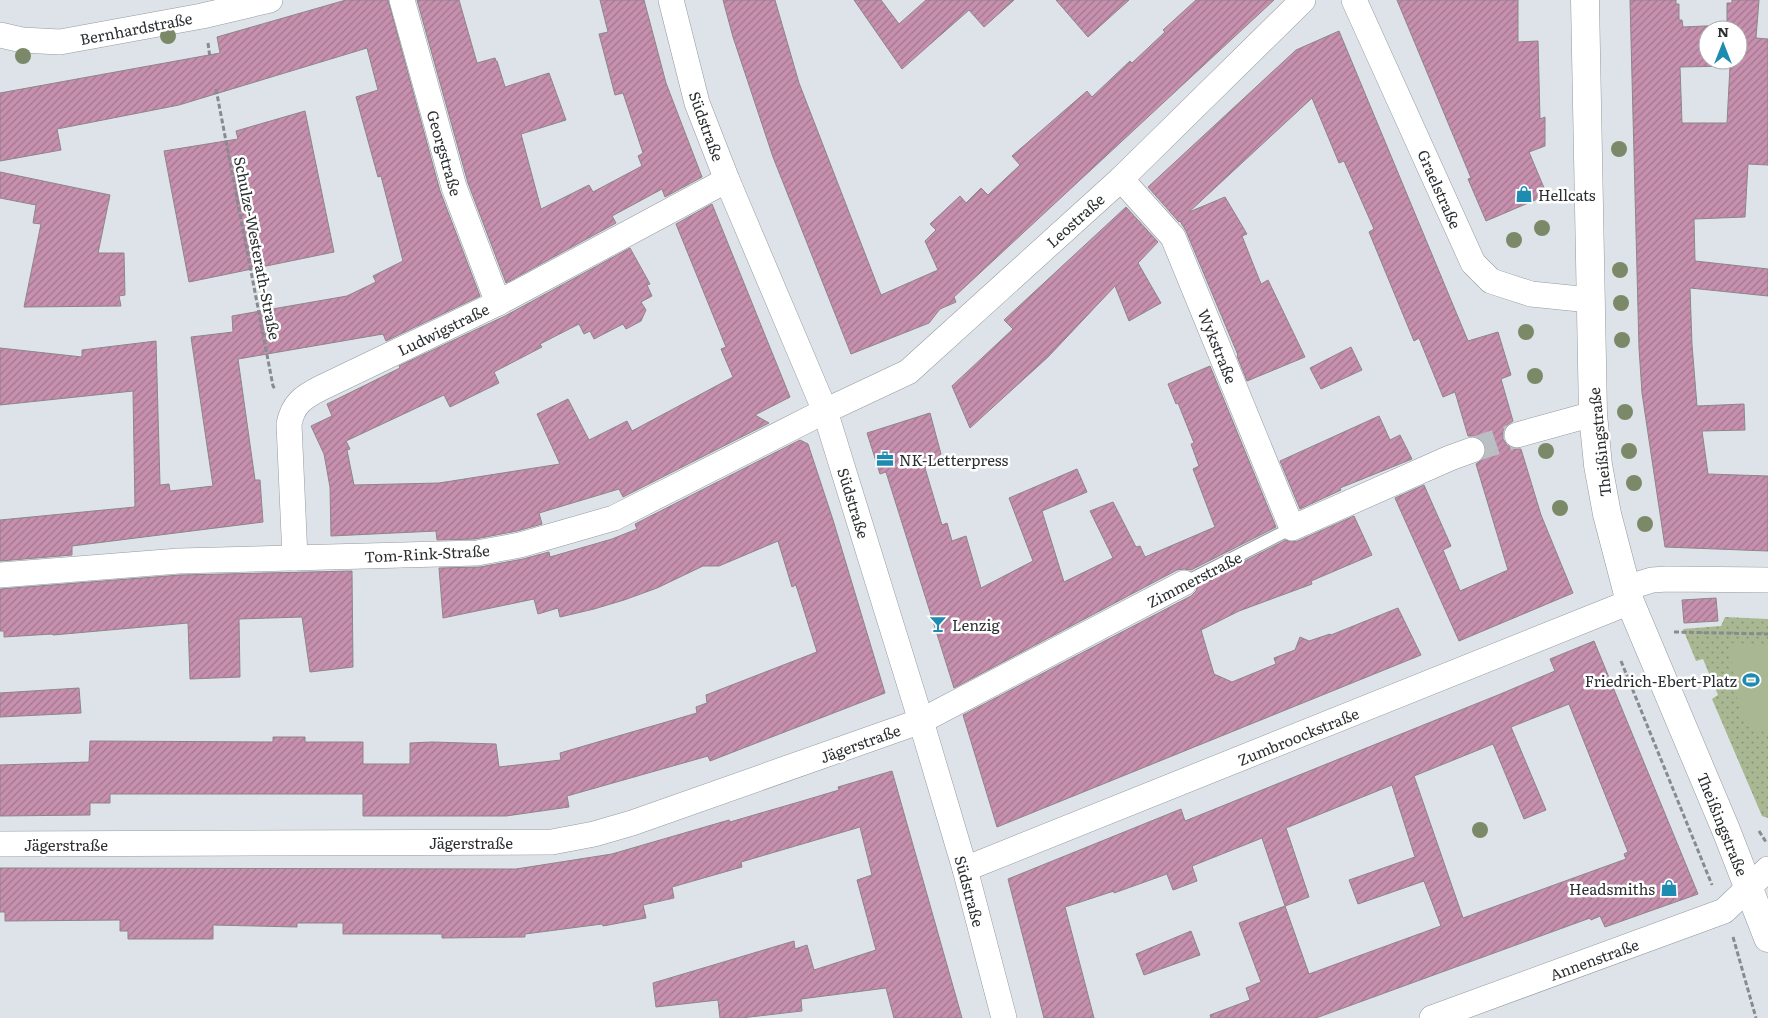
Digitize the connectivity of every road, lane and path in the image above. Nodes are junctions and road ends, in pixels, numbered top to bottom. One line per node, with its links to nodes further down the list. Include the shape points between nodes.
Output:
1 (270, 0): 7 (street, Bernhardstraße, via 60,42)
2 (402, 0): 12 (street, Georgstraße, via 454,187)
3 (670, 0): 10 (street, Südstraße, via 697,103)
4 (1303, 0): 9 (street, Leostraße)
5 (1354, 0): 11 (street, Graelstraße, via 1473,263 1491,281 1531,294)
6 (1585, 0): 11 (street, Theißingstraße)
7 (0, 35)
8 (216, 89): 13 (path, Schulze-Westerath-Straße, via 273,386)
9 (1121, 178): 14 (street, Leostraße, via 908,372); 18 (street, Wykstraße, via 1173,237)
10 (727, 180): 12 (street, Ludwigstraße); 14 (street, Südstraße)
11 (1590, 300): 15 (street, Theißingstraße)
12 (498, 303): 19 (street, Ludwigstraße, via 310,394 291,412)
13 (278, 394)
14 (825, 411): 19 (street, Tom-Rink-Straße, via 614,518 551,537 477,553); 28 (street, Südstraße)
15 (1593, 414): 16 (street); 23 (street, Theißingstraße, via 1603,494)
16 (1517, 435)
17 (1472, 450): 18 (street, Zimmerstraße)
18 (1292, 528): 22 (lane, Zimmerstraße)
19 (295, 558): 20 (street, Tom-Rink-Straße, via 179,561)
20 (0, 575)
21 (1768, 580): 23 (street, via 1652,580)
22 (1184, 583): 28 (street, Zimmerstraße)
23 (1628, 595): 32 (street, Zumbroockstraße); 33 (street, Theißingstraße)
24 (1670, 624): 25 (path)
25 (1673, 632): 26 (path); 27 (path)
26 (1768, 634)
27 (1677, 641)
28 (921, 720): 30 (street, Jägerstraße, via 632,822 552,842); 32 (street, Südstraße)
29 (1756, 826): 31 (path)
30 (0, 844)
31 (1768, 845)
32 (965, 870): 36 (street, Südstraße)
33 (1758, 878): 34 (street, Annenstraße); 35 (street, Theißingstraße)
34 (1724, 911): 37 (street, Annenstraße); 38 (path, via 1737,945)
35 (1768, 938)
36 (1004, 1018)
37 (1432, 1018)
38 (1756, 1018)

